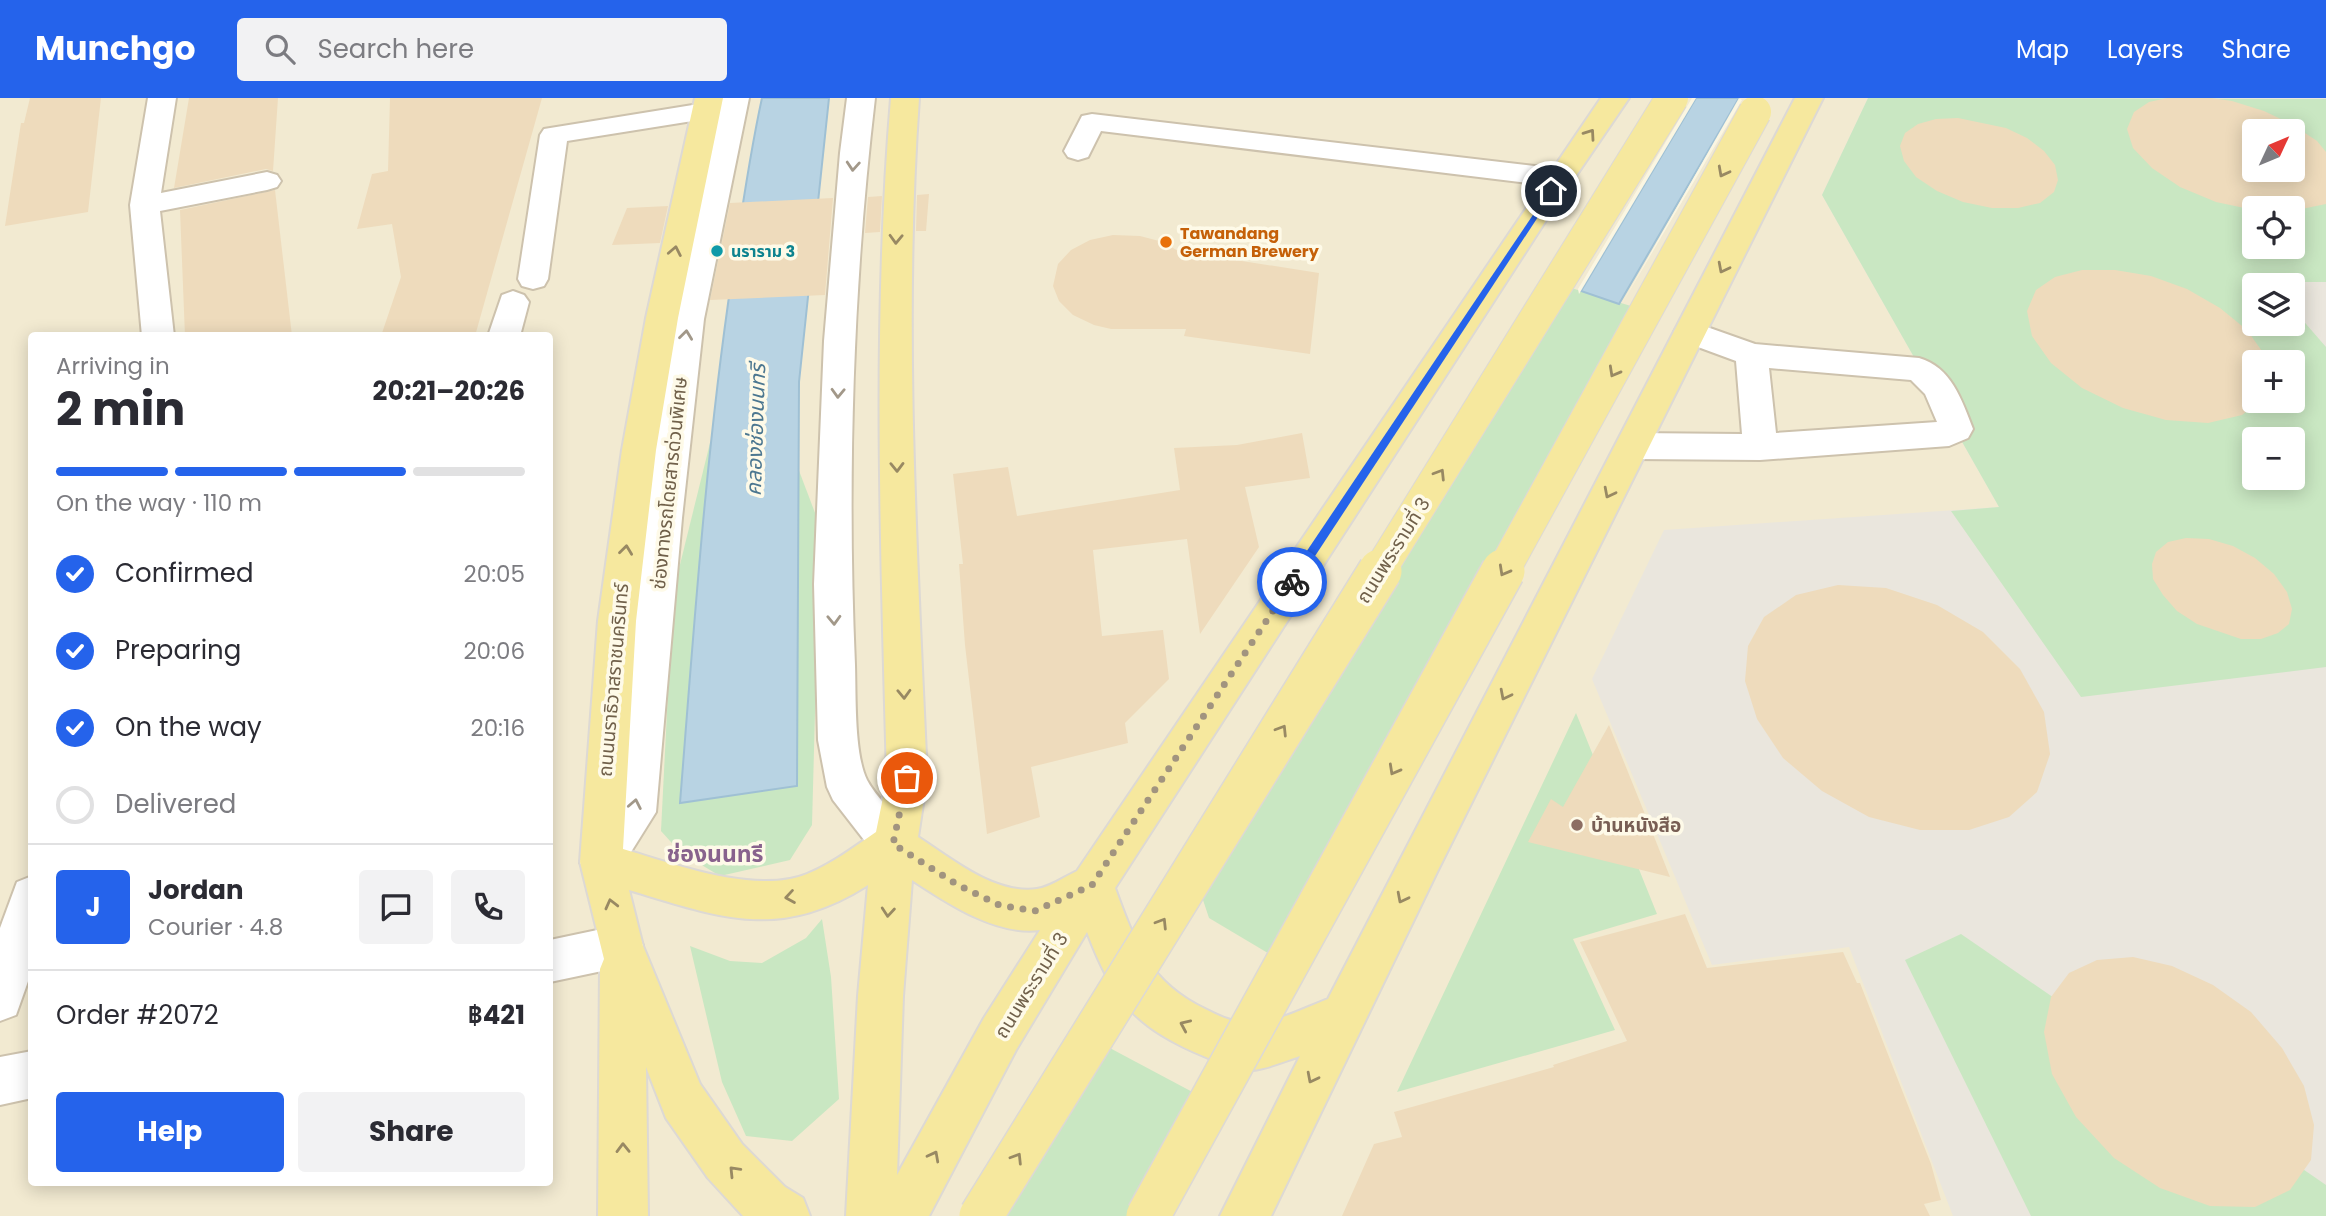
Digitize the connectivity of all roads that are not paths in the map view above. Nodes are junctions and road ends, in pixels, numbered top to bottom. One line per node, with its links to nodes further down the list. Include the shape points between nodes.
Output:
1 (162, 98): 12 (street)
2 (861, 98): 19 (street, one-way to 19, via 839,355 833,584 838,740 848,787)
3 (905, 98): 19 (main road, one-way to 19, via 895,357 907,778)
4 (1615, 98): 10 (main road, ถนนพระรามที่ 3, one-way to 4)
5 (1672, 98): 33 (main road, ถนนพระรามที่ 3, one-way to 5, bridge)
6 (1809, 98): 15 (main road, one-way to 15)
7 (716, 102): 14 (street, via 554,135 523,290); 20 (main road, ถนนนราธิวาสราชนครินทร์, one-way to 7, via 617,621 639,450 662,318)
8 (1759, 105): 34 (main road, one-way to 34, bridge)
9 (1078, 151): 10 (street, via 1092,122)
10 (1560, 177): 21 (main road, ถนนพระรามที่ 3)
11 (267, 181): 12 (street)
12 (145, 205): 13 (street)
13 (159, 332)
14 (506, 332)
15 (1690, 332): 16 (street); 17 (main road)
16 (1752, 355): 18 (street); 18 (street, via 1919,369 1935,385 1956,429 1949,434)
17 (1633, 446): 18 (street); 26 (main road, one-way to 26)
18 (1760, 447)
19 (893, 844): 20 (main road, one-way to 20, via 848,876 793,899 737,900); 21 (main road, via 999,905 1035,911); 31 (main road, one-way to 31)
20 (601, 862): 23 (main road, ถนนนราธิวาสราชนครินทร์, one-way to 20)
21 (1092, 885): 26 (main road, one-way to 21, via 1253,1047 1214,1038 1171,1019 1141,993 1125,971); 32 (main road, ถนนพระรามที่ 3, one-way to 21, via 1000,1034)
22 (28, 909): 25 (street)
23 (621, 946): 24 (street); 29 (main road, one-way to 23); 30 (main road, ถนนนราธิวาสราชนครินทร์, one-way to 23, via 767,1205 725,1161 683,1101)
24 (553, 960)
25 (0, 999)
26 (1343, 1017): 35 (main road, one-way to 35)
27 (28, 1075): 28 (street)
28 (0, 1081)
29 (623, 1216)
30 (785, 1216)
31 (871, 1216)
32 (902, 1216)
33 (981, 1216)
34 (1148, 1216)
35 (1245, 1216)

